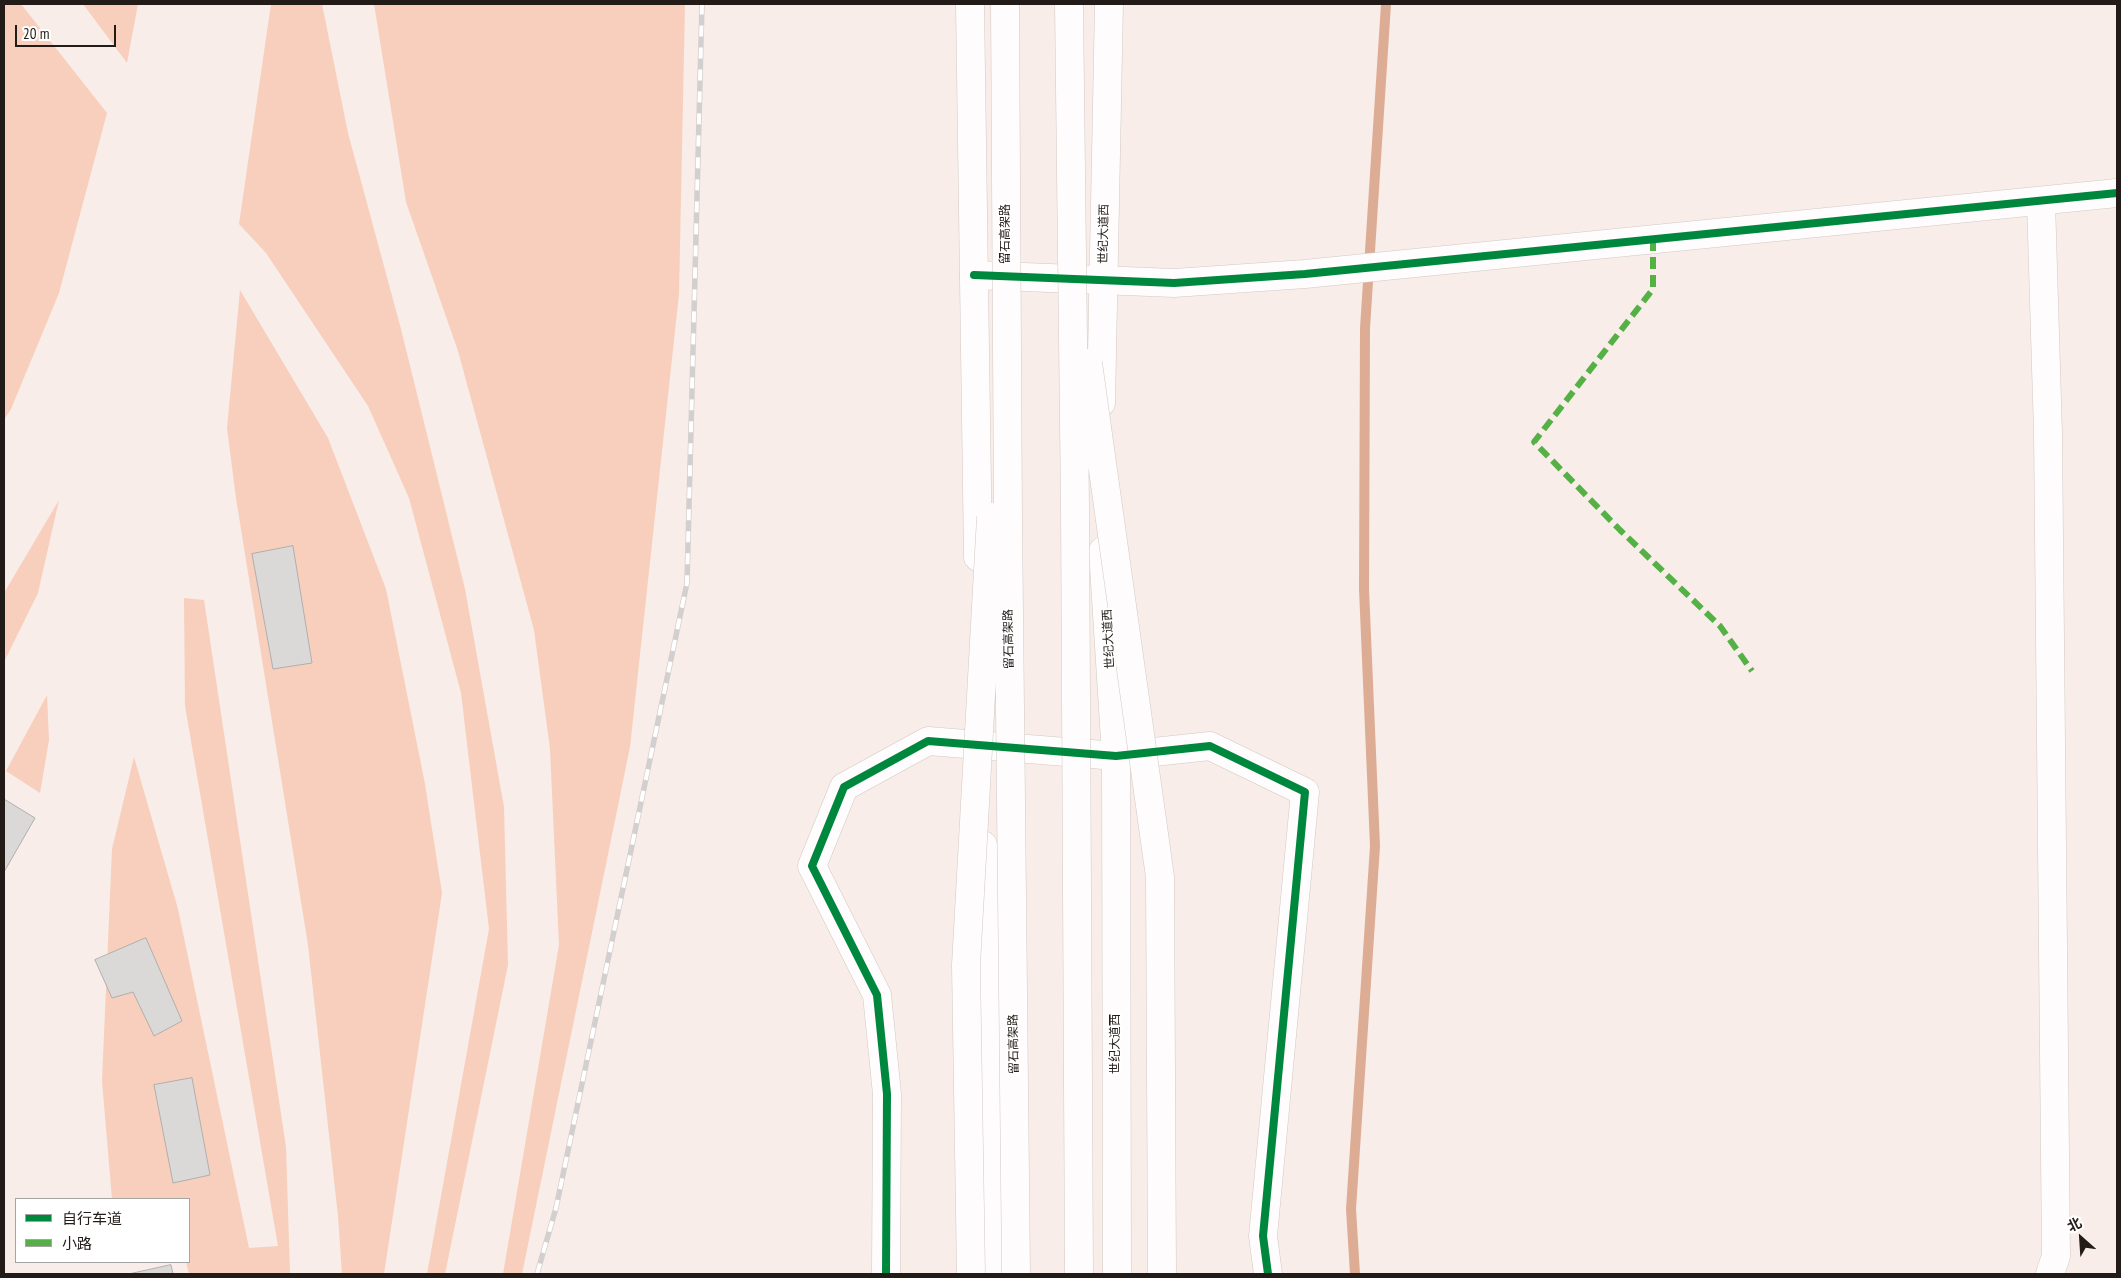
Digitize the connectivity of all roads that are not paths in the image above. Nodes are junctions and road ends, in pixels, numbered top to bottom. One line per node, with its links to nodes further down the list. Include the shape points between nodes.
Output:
1 (970, 4): 9 (main road)
2 (1006, 4): 7 (main road, 留石高架路, bridge)
3 (1069, 4): 8 (main road, bridge)
4 (1108, 4): 10 (main road, 世纪大道西)
5 (2117, 193): 6 (main road)
6 (2041, 202): 10 (main road, via 1305,274 1174,283); 21 (main road, via 2048,433 2056,1236 2056,1256)
7 (1006, 241): 14 (main road, bridge, via 966,965); 16 (main road, 留石高架路, bridge)
8 (1072, 253): 17 (main road, bridge); 19 (main road, bridge, via 1160,877)
9 (974, 275): 10 (main road); 11 (main road)
10 (1104, 280): 12 (main road, 世纪大道西, via 1100,493)
11 (980, 746): 12 (main road); 13 (main road, via 928,742 844,787 812,866 877,995 887,1094); 15 (main road)
12 (1116, 756): 18 (main road, 世纪大道西); 20 (main road, via 1210,746 1305,792 1263,1236)
13 (886, 1274)
14 (971, 1274)
15 (996, 1274)
16 (1016, 1274)
17 (1080, 1274)
18 (1117, 1274)
19 (1162, 1274)
20 (1268, 1274)
21 (2050, 1274)

